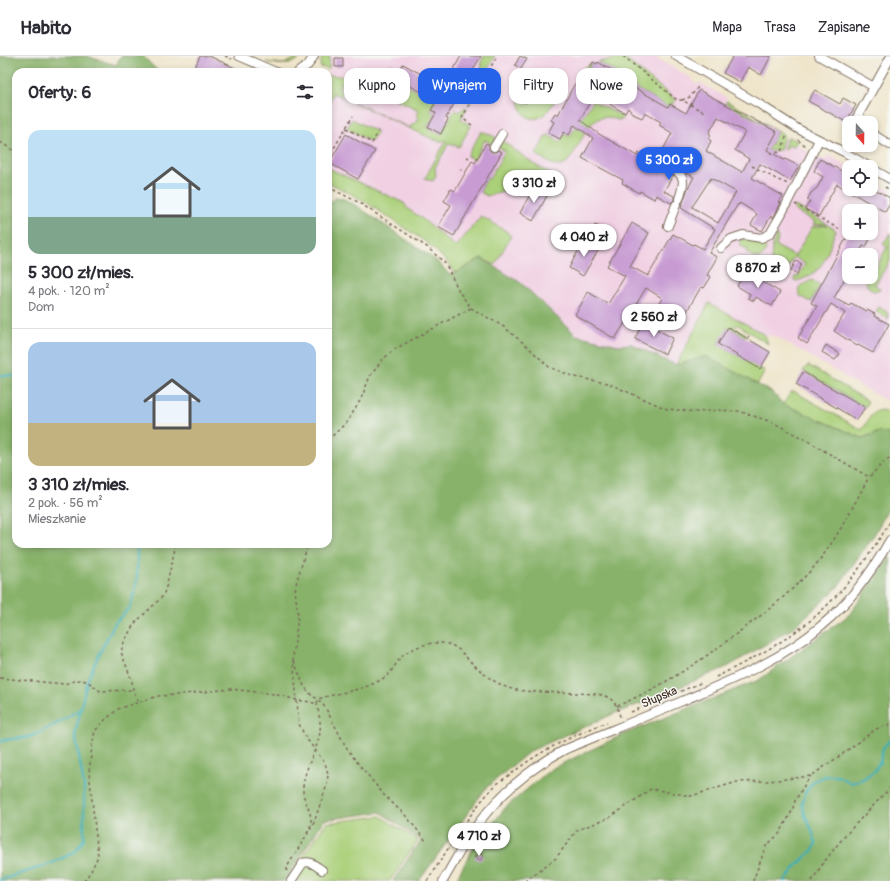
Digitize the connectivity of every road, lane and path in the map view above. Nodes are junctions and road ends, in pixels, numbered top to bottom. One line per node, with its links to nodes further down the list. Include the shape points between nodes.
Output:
1 (239, 56): 8 (street)
2 (314, 56): 9 (street)
3 (497, 56): 16 (path, via 462,118)
4 (624, 56): 12 (path, via 677,100)
5 (676, 56): 22 (street)
6 (819, 56): 11 (street)
7 (890, 58): 11 (street)
8 (267, 68)
9 (308, 68)
10 (698, 87): 12 (path, via 690,97)
11 (874, 87): 15 (street)
12 (682, 100): 13 (path)
13 (704, 112)
14 (353, 116): 17 (path)
15 (858, 116)
16 (472, 125)
17 (346, 128): 18 (path, via 372,143); 27 (path)
18 (379, 130)
19 (502, 134): 25 (street)
20 (787, 134): 28 (path, via 781,152)
21 (878, 137): 24 (street)
22 (819, 140): 29 (street); 39 (street, via 770,234 761,238 743,235 727,242)
23 (0, 142): 26 (path)
24 (890, 145)
25 (494, 147)
26 (12, 150)
27 (332, 151)
28 (770, 154)
29 (858, 160)
30 (666, 163): 37 (street, via 683,179)
31 (752, 166): 34 (path)
32 (878, 172): 33 (street)
33 (890, 179)
34 (790, 184)
35 (332, 189): 40 (path, via 358,202 426,247 445,264)
36 (794, 204): 38 (path)
37 (668, 226)
38 (839, 229)
39 (721, 248)
40 (471, 308): 41 (path, via 401,345 383,359 370,376 348,421); 43 (path, via 504,327 549,367 575,377 607,383 667,409 697,412 738,411 772,422)
41 (332, 436)
42 (890, 458): 43 (path)
43 (869, 477): 57 (path, via 841,530 813,568 780,601 676,676)
44 (890, 522): 49 (path, via 856,574 830,603 785,639 758,656)
45 (890, 540): 71 (street, Słupska, via 868,574 839,609 806,638 750,672 566,749 519,780 504,793 480,822)
46 (175, 548): 52 (path, via 163,596 134,624 121,652)
47 (307, 548): 48 (path, via 295,590 298,616)
48 (293, 657): 53 (path, via 304,686); 54 (path)
49 (714, 677)
50 (0, 678): 52 (path, via 64,684 77,680 87,681 100,691)
51 (707, 680): 58 (path)
52 (133, 690): 55 (path)
53 (318, 699): 56 (path); 57 (path, via 373,684 392,671 406,653 415,648 442,643 458,648 488,678 502,686 536,692 604,696); 66 (path, via 353,757)
54 (296, 700): 55 (path, via 274,694 230,689 158,696); 56 (path); 62 (path, via 300,724 306,738)
55 (138, 701): 68 (path, via 118,709 95,731 89,772 98,856)
56 (317, 704): 62 (path, via 320,734)
57 (618, 706): 59 (path)
58 (627, 714)
59 (620, 717)
60 (613, 720): 70 (path, via 547,748 492,788)
61 (890, 724): 63 (path, via 876,729)
62 (315, 749): 65 (path, via 306,768 304,782 303,793 312,821); 65 (path, via 325,763 328,774 327,786)
63 (811, 776): 72 (path, via 737,782 691,796 651,790 609,818 577,830 556,858); 73 (path, via 795,801 780,833 766,846)
64 (890, 788): 74 (path, via 841,840)
65 (306, 839): 69 (path, via 287,867 285,878)
66 (427, 842)
67 (322, 870): 69 (street, via 309,862 303,863)
68 (84, 881)
69 (291, 881)
70 (427, 881)
71 (443, 881)
72 (526, 881)
73 (753, 881)
74 (812, 881)

